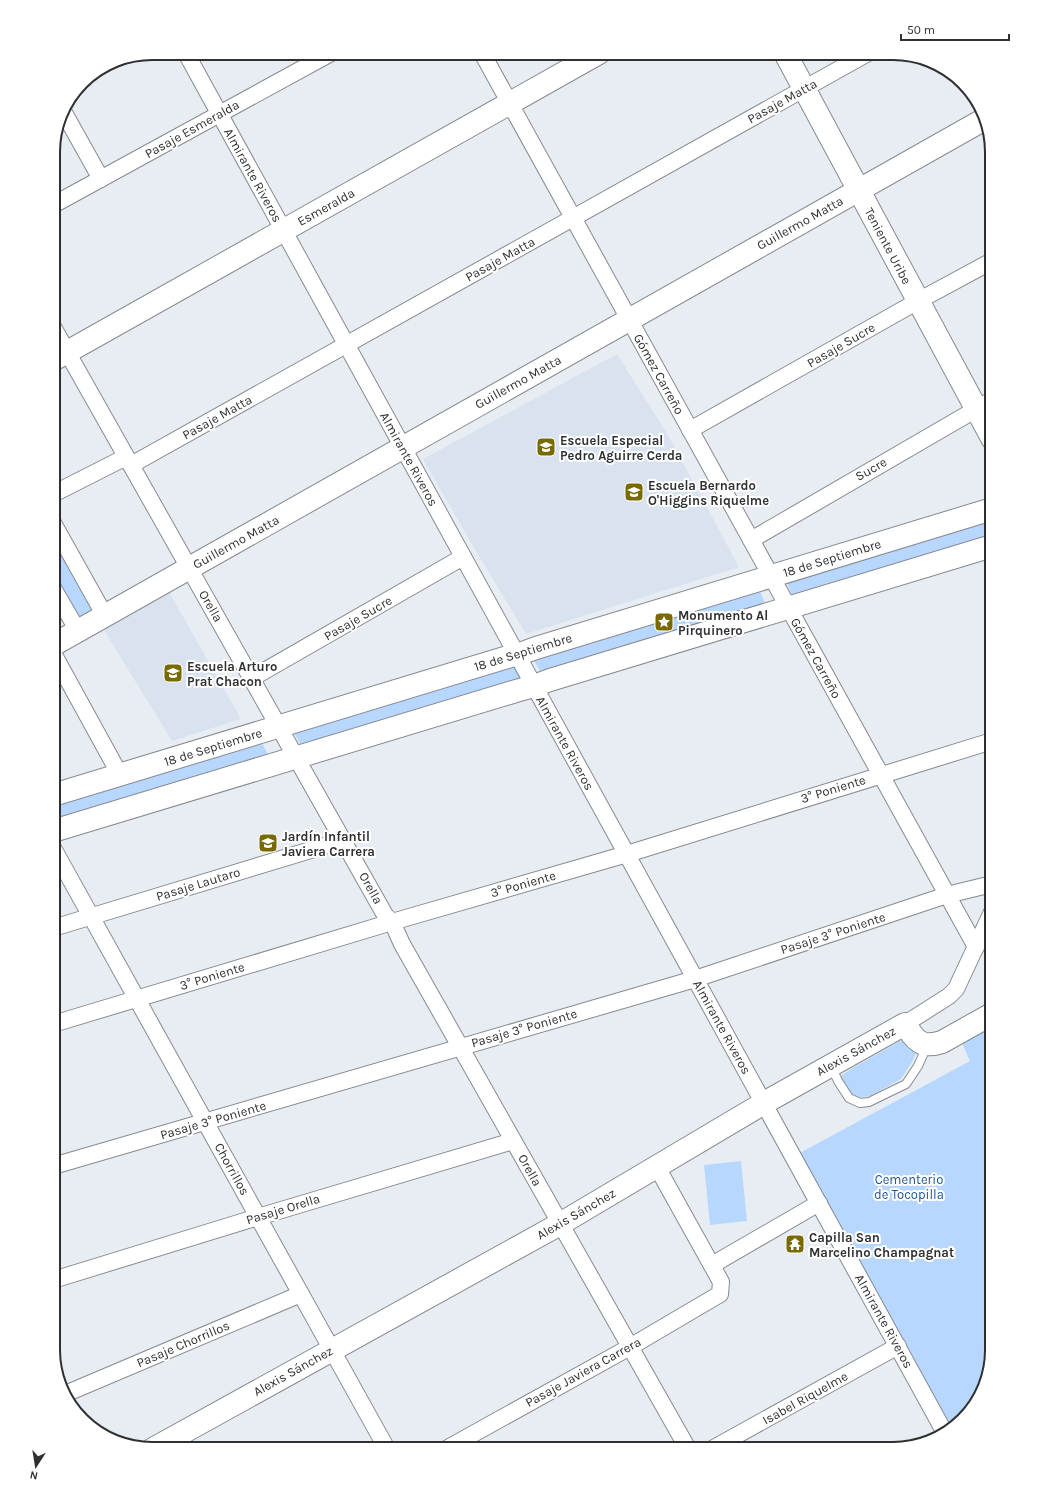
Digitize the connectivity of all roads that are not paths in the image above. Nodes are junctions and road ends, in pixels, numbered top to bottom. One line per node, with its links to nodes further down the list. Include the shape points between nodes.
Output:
1 (190, 60): 9 (street, Almirante Riveros)
2 (318, 60): 9 (street, Pasaje Esmeralda)
3 (486, 60): 8 (street, Gómez Carreño)
4 (587, 60): 8 (street, Esmeralda)
5 (789, 60): 7 (street, Teniente Uribe)
6 (856, 60): 7 (street, Pasaje Matta)
7 (804, 89): 13 (street, Teniente Uribe); 15 (street, Pasaje Matta)
8 (510, 103): 15 (street, Gómez Carreño); 16 (street, Esmeralda)
9 (220, 114): 12 (street, Pasaje Esmeralda); 16 (street, Almirante Riveros)
10 (67, 118): 12 (street)
11 (980, 122): 13 (street, Guillermo Matta)
12 (101, 180): 14 (street, Pasaje Esmeralda)
13 (859, 190): 18 (street, Teniente Uribe); 19 (street, Guillermo Matta)
14 (60, 202)
15 (573, 218): 19 (street, Gómez Carreño); 20 (street, Pasaje Matta)
16 (283, 230): 20 (street, Almirante Riveros); 21 (street, Esmeralda)
17 (985, 265): 18 (street, Pasaje Sucre)
18 (918, 301): 22 (street, Teniente Uribe); 23 (street, Pasaje Sucre)
19 (629, 320): 23 (street, Gómez Carreño); 24 (street, Guillermo Matta)
20 (346, 345): 24 (street, Almirante Riveros); 25 (street, Pasaje Matta)
21 (60, 356): 25 (street, Orella)
22 (984, 404): 28 (street, Sucre)
23 (690, 430): 28 (street, Gómez Carreño)
24 (403, 448): 31 (street, Almirante Riveros); 32 (street, Guillermo Matta)
25 (129, 461): 26 (street, Pasaje Matta); 32 (street, Orella)
26 (60, 491)
27 (985, 511): 33 (street, 18 de Septiembre)
28 (751, 540): 33 (street, Gómez Carreño)
29 (60, 544): 36 (street)
30 (985, 548): 35 (street)
31 (463, 557): 39 (street, Almirante Riveros); 41 (street, Pasaje Sucre)
32 (189, 568): 36 (street, Guillermo Matta); 41 (street, Orella)
33 (771, 577): 35 (street, Gómez Carreño); 39 (street, 18 de Septiembre)
34 (60, 600): 37 (street)
35 (789, 608): 42 (street); 46 (street, Gómez Carreño)
36 (105, 616): 37 (street, Guillermo Matta)
37 (78, 631): 38 (street, Guillermo Matta)
38 (60, 641)
39 (517, 655): 42 (street, Almirante Riveros); 43 (street, 18 de Septiembre)
40 (60, 666): 47 (street)
41 (252, 678): 43 (street, Orella)
42 (534, 686): 45 (street); 51 (street, Almirante Riveros)
43 (279, 726): 45 (street, Orella); 47 (street, 18 de Septiembre)
44 (985, 743): 46 (street, 3° Poniente)
45 (296, 757): 49 (street); 50 (street, Orella)
46 (880, 774): 51 (street, 3° Poniente); 54 (street, Gómez Carreño)
47 (120, 775): 48 (street, 18 de Septiembre)
48 (60, 794)
49 (60, 829)
50 (344, 840): 55 (street, Pasaje Lautaro); 56 (street, Orella)
51 (627, 854): 56 (street, 3° Poniente); 60 (street, Almirante Riveros)
52 (60, 861): 55 (street, Chorrillos)
53 (985, 886): 54 (street, Pasaje 3° Poniente)
54 (947, 895): 59 (street, Gómez Carreño); 60 (street, Pasaje 3° Poniente)
55 (91, 917): 57 (street, Pasaje Lautaro); 61 (street, Chorrillos)
56 (392, 922): 61 (street, 3° Poniente); 66 (street, Orella)
57 (60, 926)
58 (985, 927): 59 (street)
59 (976, 947): 64 (street, via 950,996)
60 (695, 979): 66 (street, Pasaje 3° Poniente); 68 (street, Almirante Riveros)
61 (137, 999): 63 (street, 3° Poniente); 69 (street, Chorrillos)
62 (985, 1018): 65 (street, via 942,1042)
63 (60, 1022)
64 (905, 1024): 65 (street, Alexis Sánchez, via 914,1038); 67 (street, Alexis Sánchez)
65 (928, 1045): 67 (lane, via 906,1084 869,1102 860,1103 849,1098)
66 (460, 1047): 69 (street, Pasaje 3° Poniente); 70 (street, Orella)
67 (831, 1065): 68 (street, Alexis Sánchez)
68 (764, 1103): 72 (street, Alexis Sánchez); 73 (street, Almirante Riveros)
69 (206, 1122): 71 (street, Pasaje 3° Poniente); 74 (street, Chorrillos)
70 (513, 1141): 74 (street, Pasaje Orella); 75 (street, Orella)
71 (60, 1164)
72 (657, 1167): 75 (street, Alexis Sánchez); 76 (street)
73 (819, 1203): 76 (street); 79 (street, Almirante Riveros)
74 (258, 1217): 77 (street, Pasaje Orella); 78 (street, Chorrillos)
75 (560, 1224): 80 (street, Orella); 81 (street, Alexis Sánchez)
76 (712, 1265): 80 (street, Pasaje Javiera Carrera, via 721,1282 720,1294)
77 (60, 1278)
78 (301, 1294): 81 (street, Chorrillos); 82 (street, Pasaje Chorrillos)
79 (898, 1346): 83 (street, Almirante Riveros); 88 (street, Isabel Riquelme)
80 (630, 1347): 86 (street, Pasaje Javiera Carrera); 87 (street, Orella)
81 (332, 1350): 84 (street, Alexis Sánchez); 85 (street, Chorrillos)
82 (70, 1392)
83 (943, 1428)
84 (166, 1442)
85 (383, 1442)
86 (459, 1442)
87 (684, 1442)
88 (725, 1442)

